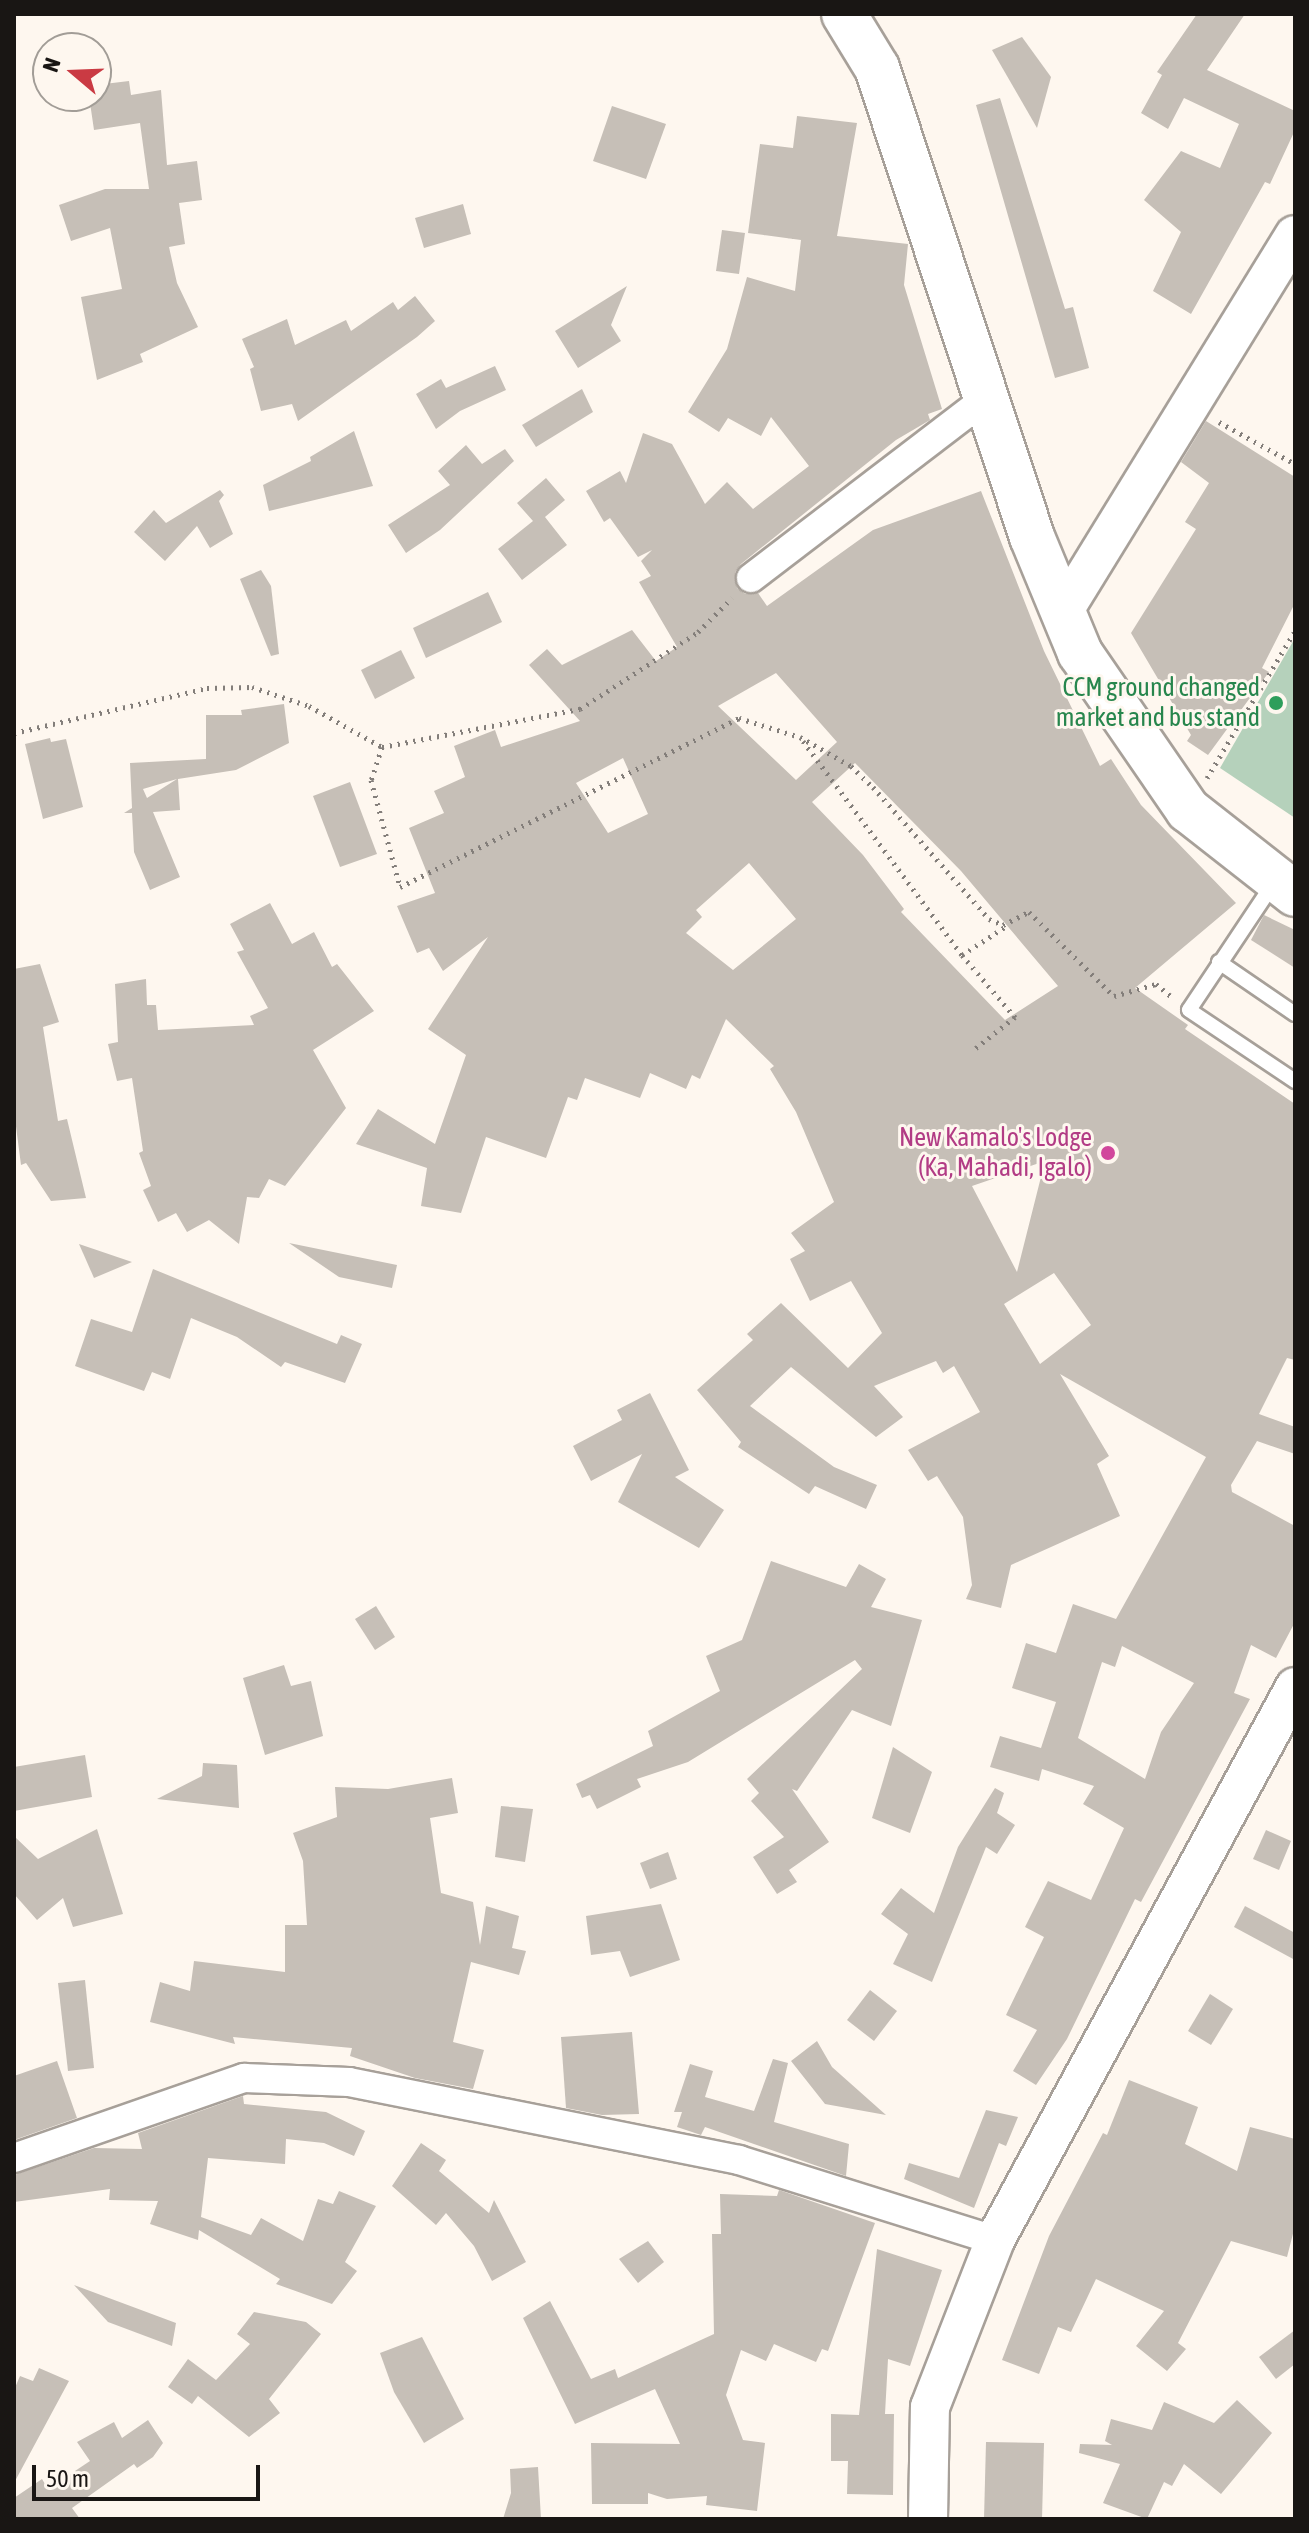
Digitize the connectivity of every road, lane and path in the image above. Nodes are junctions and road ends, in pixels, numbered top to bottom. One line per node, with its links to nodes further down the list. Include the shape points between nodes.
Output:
1 (844, 14): 3 (highway, via 877,68)
2 (1295, 235): 4 (street)
3 (984, 400): 6 (street); 7 (highway)
4 (1190, 406): 5 (path); 7 (street)
5 (1295, 464)
6 (751, 578): 11 (path, via 698,632 580,709)
7 (1064, 610): 12 (highway, via 1080,653)
8 (1295, 631): 12 (path)
9 (14, 733): 11 (path, via 207,688 252,687 309,706)
10 (800, 737): 11 (path, via 739,718 400,887 371,780); 14 (path, via 862,777 989,919 1003,925); 15 (path)
11 (382, 747)
12 (1188, 810): 13 (highway)
13 (1284, 888): 16 (lane)
14 (1029, 912): 15 (path); 17 (path, via 1114,996 1156,984)
15 (962, 955): 19 (path, via 1015,1017)
16 (1219, 962): 17 (lane); 18 (lane)
17 (1189, 1010): 20 (lane)
18 (1295, 1014)
19 (972, 1051)
20 (1295, 1081)
21 (1295, 1687): 23 (street)
22 (14, 2158): 23 (street, via 244,2078 349,2082 739,2160)
23 (995, 2240): 24 (street, via 930,2407)
24 (928, 2519)

